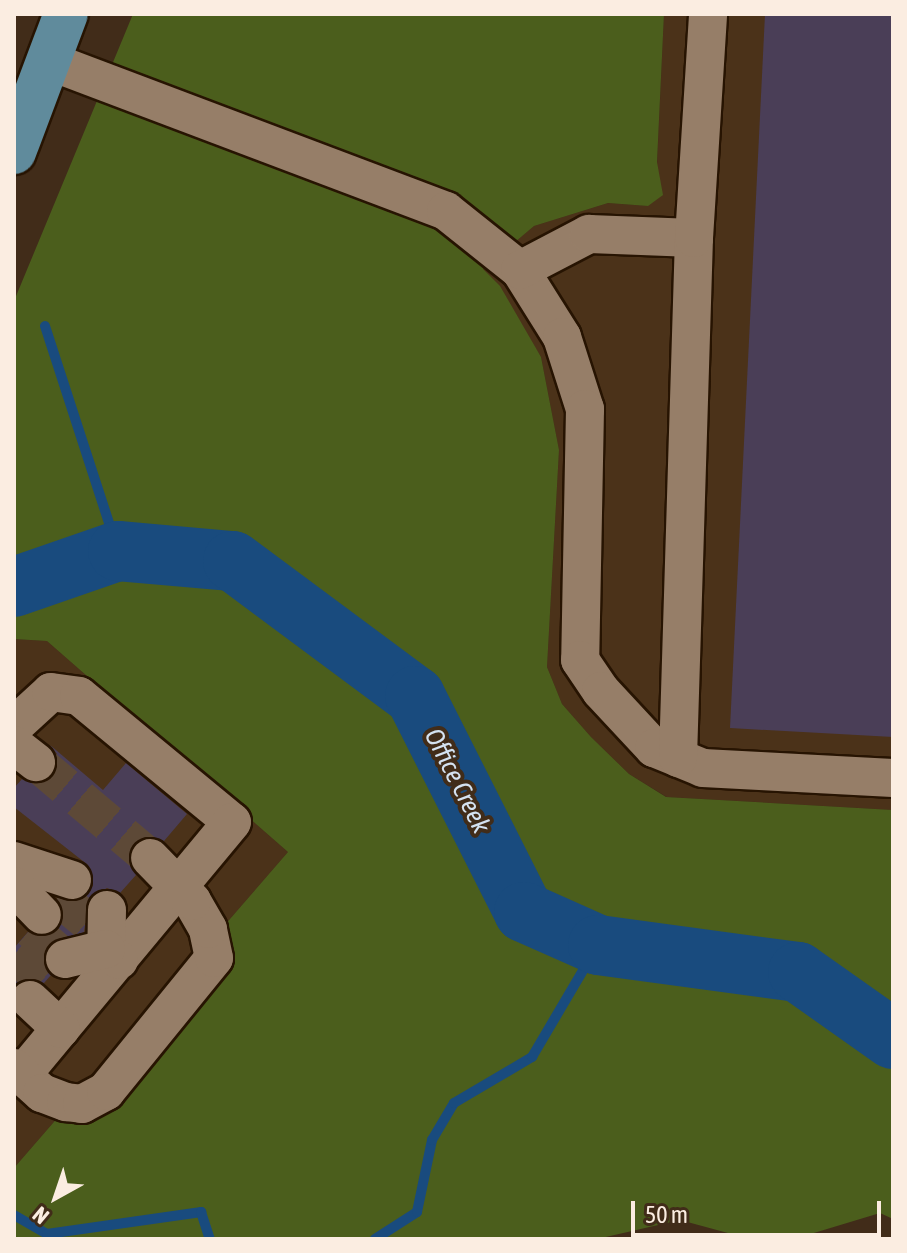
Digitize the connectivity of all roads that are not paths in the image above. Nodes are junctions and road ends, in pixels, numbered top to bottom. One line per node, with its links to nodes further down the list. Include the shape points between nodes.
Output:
1 (66, 14): 3 (main road)
2 (708, 14): 5 (lane)
3 (49, 61): 4 (main road); 6 (lane, via 446,211)
4 (14, 152)
5 (694, 238): 6 (lane, via 589,234); 8 (lane)
6 (520, 270): 8 (lane, via 562,337 585,409 580,660 654,748)
7 (14, 726): 13 (lane, via 51,692 79,696 232,822)
8 (678, 758): 9 (lane, via 703,768)
9 (893, 778)
10 (150, 858): 13 (lane)
11 (14, 861): 15 (lane)
12 (14, 871): 15 (lane)
13 (181, 885): 16 (lane); 17 (lane, via 208,929 214,958 106,1091 82,1104 66,1102 42,1093)
14 (14, 886): 15 (lane)
15 (43, 905)
16 (69, 972): 17 (lane)
17 (18, 1071)

